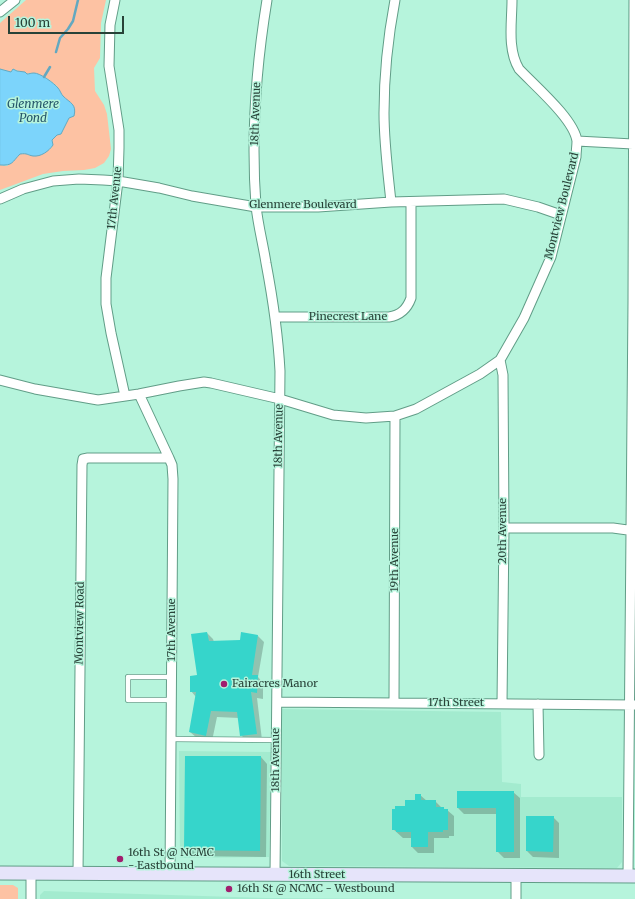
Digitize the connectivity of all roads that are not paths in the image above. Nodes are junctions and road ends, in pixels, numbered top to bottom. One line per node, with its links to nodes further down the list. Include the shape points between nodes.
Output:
1 (15, 0): 7 (street)
2 (115, 0): 10 (street, 17th Avenue, via 110,25 109,66 119,130)
3 (267, 0): 15 (street, 18th Avenue, via 256,89)
4 (395, 0): 13 (street, via 384,93)
5 (512, 0): 8 (street, via 512,50 515,62 519,70 565,116)
6 (634, 0): 9 (street)
7 (0, 12)
8 (577, 141): 9 (street); 16 (street, Montview Boulevard, via 576,157)
9 (633, 144): 11 (street)
10 (118, 181): 12 (street, Glenmere Boulevard, via 53,181 23,189); 15 (street, Glenmere Boulevard); 22 (street, 17th Avenue, via 106,278 106,304)
11 (634, 195): 17 (street)
12 (0, 199)
13 (391, 202): 14 (street, Glenmere Boulevard); 15 (street, Glenmere Boulevard, via 318,207)
14 (412, 202): 16 (street, Glenmere Boulevard, via 504,200 528,204); 18 (street, Pinecrest Lane, via 411,298 404,312 389,317)
15 (256, 207): 18 (street, 18th Avenue)
16 (561, 215): 19 (street, Montview Boulevard, via 552,257 524,318)
17 (634, 301): 25 (street)
18 (276, 317): 23 (street, 18th Avenue)
19 (500, 360): 24 (street, Montview Boulevard, via 438,398); 27 (street, 20th Avenue, via 504,375)
20 (0, 380): 22 (street, Montview Boulevard, via 88,399)
21 (139, 394): 22 (street, Montview Boulevard); 23 (street, Montview Boulevard, via 204,382); 26 (street, 17th Avenue)
22 (125, 396)
23 (280, 399): 24 (street, Montview Boulevard, via 333,415 354,418); 31 (street, 18th Avenue)
24 (396, 416): 32 (street, 19th Avenue)
25 (633, 420): 28 (street)
26 (169, 458): 29 (street, 17th Avenue, via 173,479); 41 (street, Montview Road, via 88,458 82,464)
27 (504, 528): 28 (street, via 613,528); 33 (street, 20th Avenue)
28 (633, 531): 35 (street)
29 (171, 677): 30 (street, 17th Avenue); 30 (lane, via 128,677 128,700)
30 (171, 700): 36 (street, 17th Avenue)
31 (277, 702): 32 (street, 17th Street); 37 (street, 18th Avenue)
32 (394, 703): 33 (street, 17th Street)
33 (502, 703): 34 (street, 17th Street)
34 (538, 704): 35 (street, 17th Street); 38 (street)
35 (632, 705): 45 (street)
36 (171, 739): 37 (lane); 42 (street, 17th Avenue)
37 (276, 740): 43 (street, 18th Avenue)
38 (538, 755)
39 (0, 873): 40 (main road, 16th Street)
40 (31, 873): 41 (main road, 16th Street); 46 (street)
41 (78, 873): 42 (main road, 16th Street)
42 (170, 874): 43 (main road, 16th Street)
43 (275, 874): 44 (main road, 16th Street)
44 (516, 876): 45 (main road, 16th Street); 47 (street)
45 (631, 876)
46 (31, 899)
47 (516, 899)

